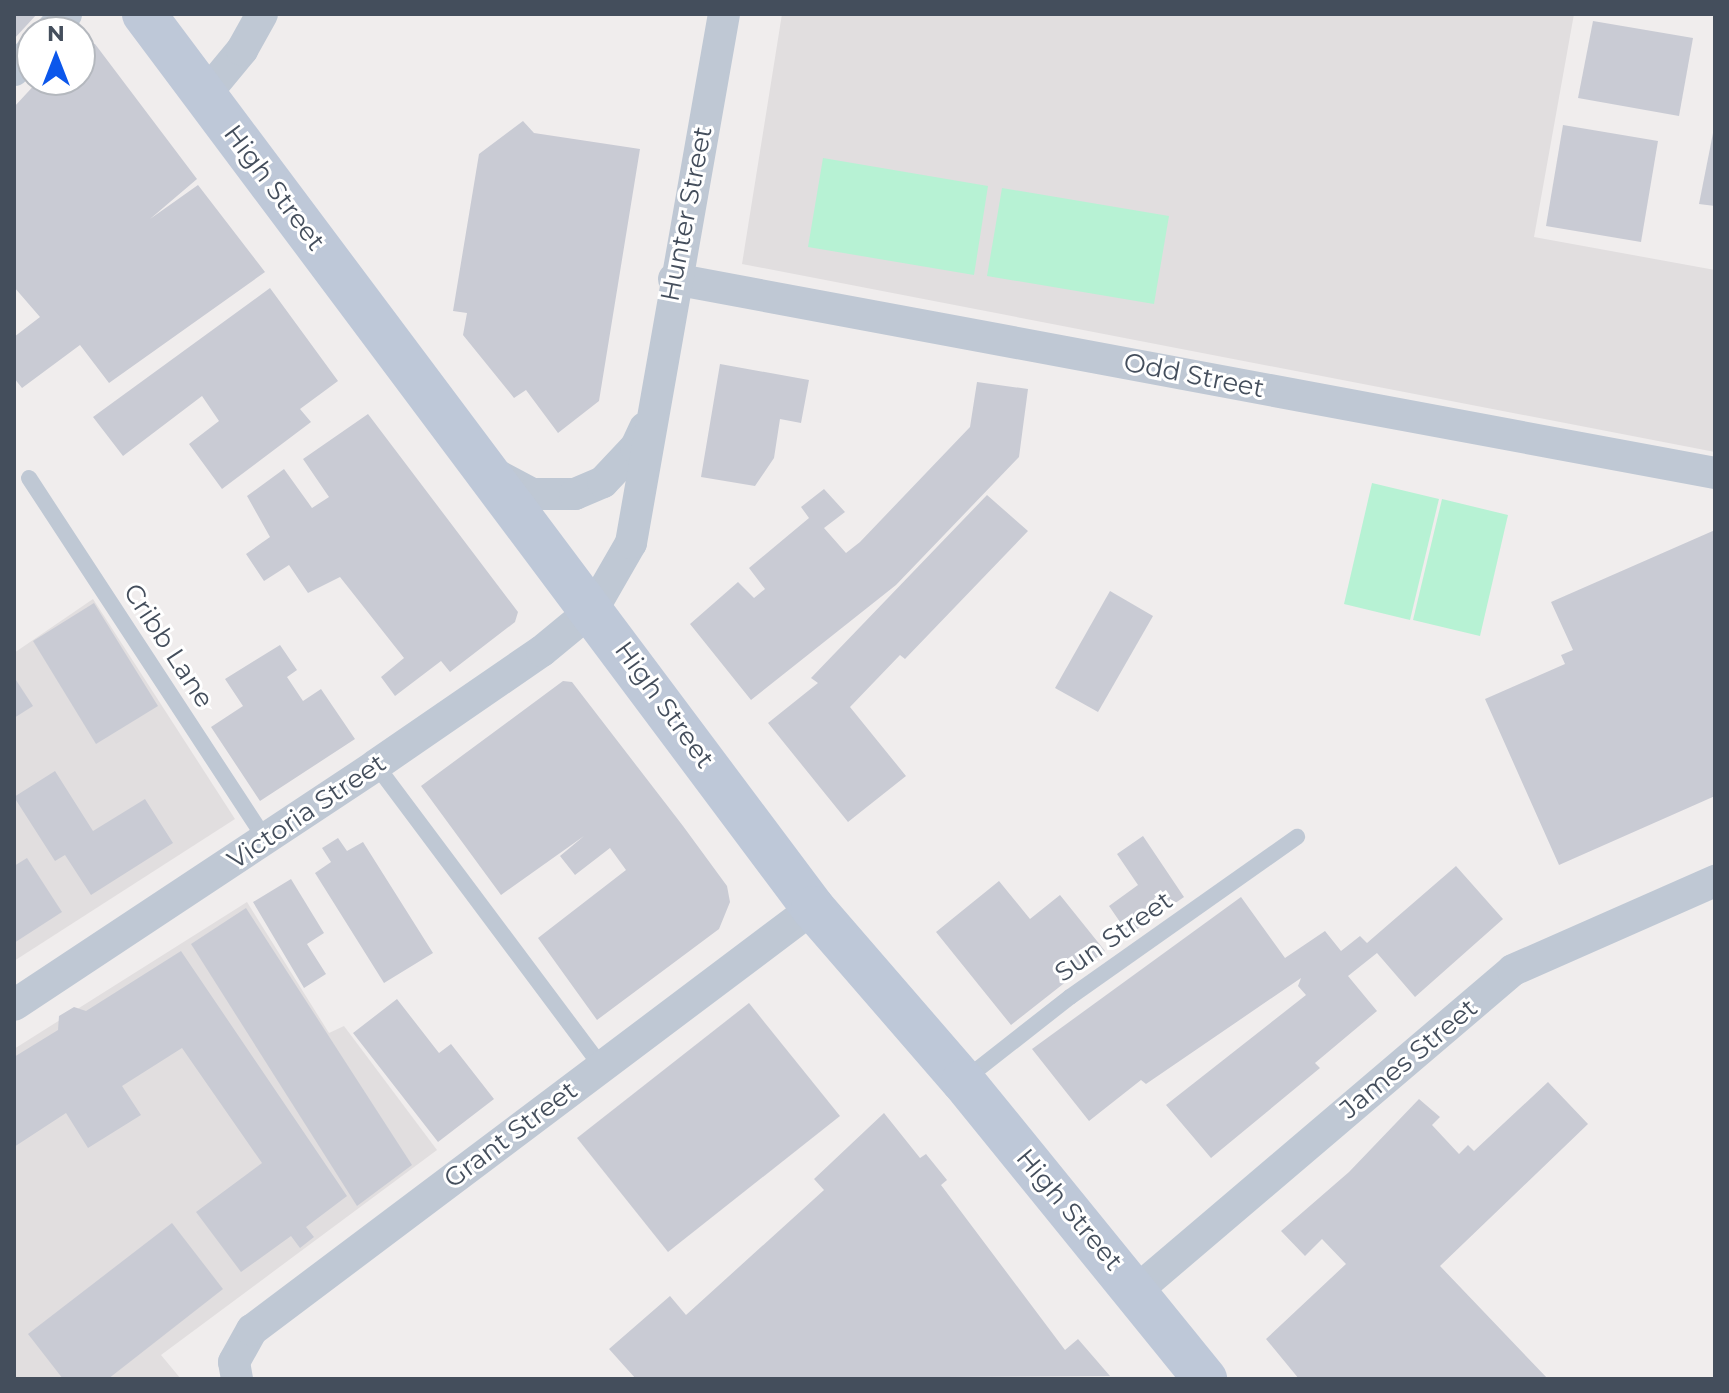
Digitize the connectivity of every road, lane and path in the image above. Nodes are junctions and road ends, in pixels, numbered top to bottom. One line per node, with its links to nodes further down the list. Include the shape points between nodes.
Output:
1 (144, 14): 4 (main road, High Street)
2 (262, 14): 4 (street, via 242,50)
3 (724, 14): 5 (street, Hunter Street)
4 (204, 96): 7 (main road, High Street)
5 (674, 279): 6 (street, Hunter Street); 8 (street, Odd Street)
6 (652, 414): 7 (street, Hunter Street, via 636,447 603,482 575,494 532,494); 10 (street, Hunter Street, via 631,543)
7 (489, 471): 10 (main road, High Street)
8 (1715, 473)
9 (29, 478): 13 (lane, Cribb Lane)
10 (593, 609): 11 (street, Victoria Street, via 542,651); 15 (main road, High Street)
11 (376, 765): 13 (street, Victoria Street); 17 (lane)
12 (1297, 837): 18 (lane, Sun Street, via 1070,997)
13 (266, 840): 16 (street, Victoria Street)
14 (1715, 881): 19 (street, James Street, via 1513,970)
15 (813, 908): 17 (street, Grant Street); 18 (main road, High Street)
16 (14, 1005)
17 (602, 1067): 20 (street, Grant Street, via 252,1330 234,1362)
18 (963, 1081): 19 (main road, High Street)
19 (1136, 1291): 21 (main road, High Street)
20 (237, 1379)
21 (1205, 1379)

